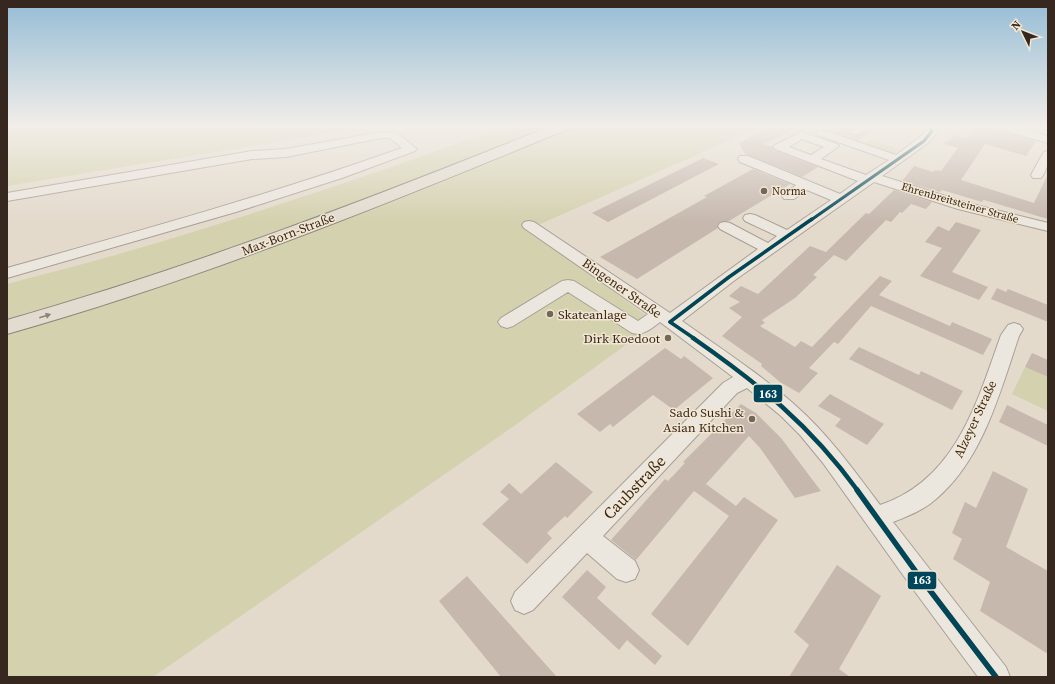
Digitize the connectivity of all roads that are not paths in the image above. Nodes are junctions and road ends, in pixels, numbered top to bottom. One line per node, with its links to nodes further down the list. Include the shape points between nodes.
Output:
1 (235, 158): 15 (street)
2 (366, 158): 23 (street)
3 (388, 158): 24 (street, via 138,237)
4 (460, 158): 25 (main road, Max-Born-Straße, via 207,253)
5 (483, 158): 28 (main road, Max-Born-Straße, one-way to 5, via 212,262)
6 (894, 158): 10 (street)
7 (1046, 158): 11 (street)
8 (744, 159): 13 (street)
9 (812, 159): 12 (street, Ehrenbreitsteiner Straße)
10 (897, 159): 12 (street)
11 (1037, 175)
12 (869, 178): 16 (street); 20 (street, Ehrenbreitsteiner Straße, via 963,206)
13 (806, 184): 14 (street); 16 (street)
14 (789, 196)
15 (7, 197)
16 (841, 199): 21 (street)
17 (750, 218): 21 (street)
18 (529, 225): 26 (street, Bingener Straße)
19 (725, 226): 22 (street)
20 (1048, 227)
21 (788, 236): 22 (street)
22 (769, 249): 26 (street)
23 (7, 261)
24 (7, 273)
25 (7, 313)
26 (665, 318): 27 (street, via 638,329 568,285); 30 (street, Bingener Straße)
27 (507, 322)
28 (7, 327)
29 (1014, 329): 31 (street, Alzeyer Straße, via 992,387 961,454 943,478 928,492 903,508)
30 (748, 378): 31 (street, Bingener Straße, via 807,429 831,456); 32 (street, Caubstraße, via 730,388)
31 (876, 517): 35 (street, Bingener Straße)
32 (586, 537): 33 (street); 34 (street, Caubstraße)
33 (626, 570)
34 (524, 602)
35 (996, 677)

